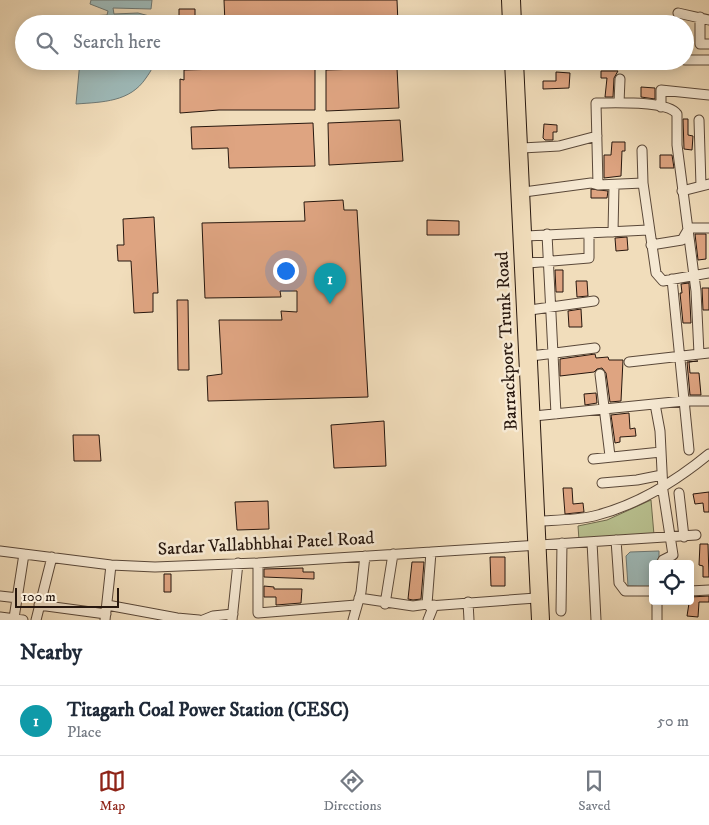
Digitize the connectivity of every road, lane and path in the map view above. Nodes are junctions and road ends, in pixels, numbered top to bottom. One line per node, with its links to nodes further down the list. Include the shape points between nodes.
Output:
1 (507, 0): 4 (main road)
2 (515, 0): 5 (main road)
3 (678, 13): 6 (street)
4 (508, 15)
5 (516, 15)
6 (689, 15)
7 (694, 16): 8 (street)
8 (700, 17): 9 (street); 10 (street, via 700,44)
9 (709, 20)
10 (709, 44)
11 (694, 60): 12 (street)
12 (709, 60)
13 (511, 70): 75 (main road, Barrackpore Trunk Road)
14 (518, 70): 21 (main road, Barrackpore Trunk Road)
15 (620, 79): 17 (street)
16 (709, 95): 18 (street, via 661,90)
17 (619, 104): 18 (street, via 655,104); 20 (street, via 596,103)
18 (661, 107): 27 (street, via 677,114)
19 (699, 120): 26 (street)
20 (597, 136): 21 (street, via 559,146); 24 (street)
21 (522, 148): 28 (main road, Barrackpore Trunk Road)
22 (642, 150): 23 (street)
23 (643, 183): 25 (street); 31 (street)
24 (598, 185): 25 (street); 28 (street, via 591,183)
25 (614, 185): 32 (street)
26 (705, 185): 27 (street)
27 (682, 191): 29 (street)
28 (524, 192): 35 (main road, Barrackpore Trunk Road)
29 (689, 228): 30 (street); 36 (street, via 682,240); 40 (street)
30 (709, 228)
31 (648, 230): 32 (street); 36 (street)
32 (613, 232): 33 (street)
33 (589, 233): 34 (street); 37 (street, via 588,258)
34 (548, 234): 35 (street); 37 (street)
35 (526, 236): 38 (main road, Barrackpore Trunk Road)
36 (651, 245): 41 (street, via 656,273 663,281)
37 (549, 261): 38 (street); 43 (street)
38 (528, 263): 44 (main road, Barrackpore Trunk Road)
39 (709, 273): 40 (street)
40 (695, 276): 41 (street); 48 (street)
41 (672, 279): 49 (street)
42 (594, 301): 43 (street)
43 (549, 307): 44 (street); 47 (street)
44 (530, 310): 50 (main road, Barrackpore Trunk Road)
45 (595, 348): 47 (street)
46 (709, 353): 48 (street)
47 (552, 354): 50 (street); 57 (street)
48 (699, 354): 49 (street)
49 (680, 355): 51 (street); 54 (street)
50 (532, 356): 58 (main road, Barrackpore Trunk Road)
51 (629, 362)
52 (600, 374): 56 (street)
53 (709, 400): 54 (street)
54 (684, 401): 55 (street); 59 (street)
55 (655, 404): 56 (street); 60 (street)
56 (604, 410): 57 (street); 62 (street)
57 (556, 414): 58 (street)
58 (534, 416): 68 (main road, Barrackpore Trunk Road)
59 (690, 450)
60 (661, 452): 62 (street); 64 (street)
61 (709, 454): 66 (street)
62 (610, 456): 63 (street)
63 (593, 459)
64 (662, 475): 65 (street); 66 (street)
65 (602, 483)
66 (663, 489): 68 (street, via 594,516); 71 (street)
67 (679, 493): 70 (street)
68 (540, 521): 75 (main road, Barrackpore Trunk Road)
69 (696, 535): 70 (street, Sardar Vallabhbhai Patel Road)
70 (684, 537): 71 (street, Sardar Vallabhbhai Patel Road)
71 (670, 538): 72 (street, Sardar Vallabhbhai Patel Road); 82 (street, via 673,555)
72 (616, 540): 73 (street, Sardar Vallabhbhai Patel Road); 87 (street, via 621,588 625,591)
73 (592, 542): 74 (street, Sardar Vallabhbhai Patel Road); 112 (street)
74 (562, 543): 75 (street, Sardar Vallabhbhai Patel Road); 98 (street)
75 (537, 545): 77 (street, Sardar Vallabhbhai Patel Road); 91 (main road, Barrackpore Trunk Road); 111 (main road, Barrackpore Trunk Road)
76 (0, 551): 78 (street, Sardar Vallabhbhai Patel Road)
77 (432, 552): 79 (street, Sardar Vallabhbhai Patel Road); 96 (street)
78 (24, 554): 81 (street, Sardar Vallabhbhai Patel Road); 90 (street)
79 (393, 554): 80 (street, Sardar Vallabhbhai Patel Road); 94 (street)
80 (365, 556): 84 (street, Sardar Vallabhbhai Patel Road); 92 (street)
81 (52, 557): 85 (street, Sardar Vallabhbhai Patel Road); 95 (street)
82 (662, 560)
83 (238, 563): 84 (street, Sardar Vallabhbhai Patel Road); 85 (street, Sardar Vallabhbhai Patel Road); 102 (street)
84 (258, 563): 100 (street, via 258,613)
85 (110, 565): 99 (street)
86 (709, 590): 88 (street)
87 (649, 591)
88 (694, 591)
89 (0, 596): 90 (street)
90 (18, 598): 103 (street)
91 (536, 598): 93 (street); 110 (main road, Barrackpore Trunk Road)
92 (357, 601): 94 (street); 100 (street); 107 (street)
93 (468, 602): 96 (street); 109 (street)
94 (385, 604): 96 (street)
95 (39, 605): 99 (street); 105 (street)
96 (430, 605): 108 (street)
97 (657, 605): 113 (street)
98 (561, 611)
99 (106, 613): 104 (street)
100 (278, 616)
101 (0, 617): 103 (street)
102 (232, 617): 106 (street, via 213,616)
103 (19, 619)
104 (177, 619): 106 (street)
105 (36, 620)
106 (201, 620)
107 (352, 620)
108 (428, 620)
109 (469, 620)
110 (537, 620)
111 (544, 620)
112 (596, 620)
113 (657, 620)

